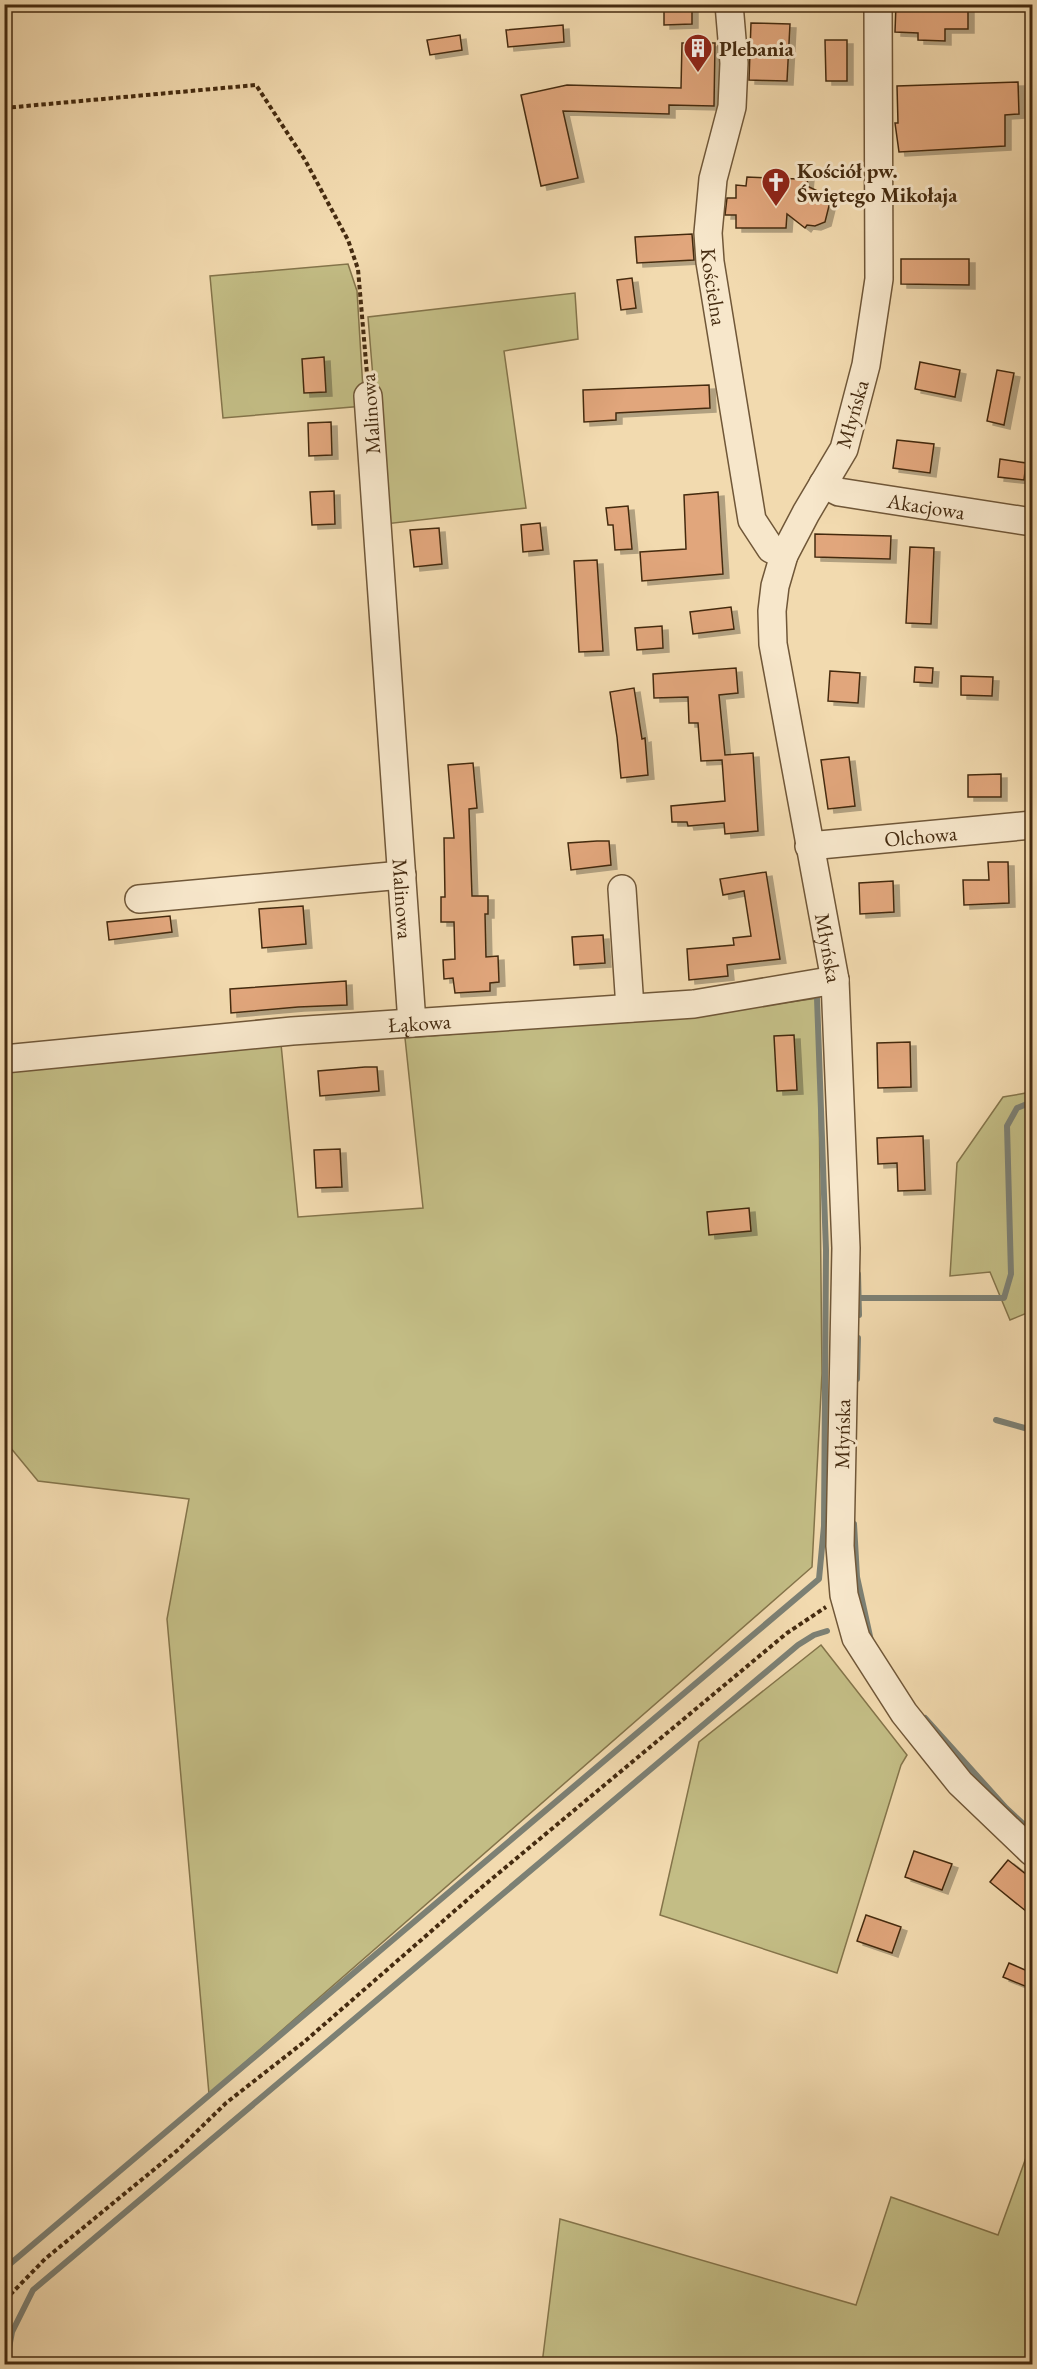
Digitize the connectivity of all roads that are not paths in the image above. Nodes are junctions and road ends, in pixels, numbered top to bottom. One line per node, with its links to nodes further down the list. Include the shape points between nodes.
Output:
1 (729, 4): 6 (street, Kościelna, via 734,63 732,107 713,179 708,233 710,262 752,520 771,549)
2 (878, 4): 4 (street, Młyńska, via 879,279 866,365 847,439)
3 (368, 396): 9 (street, Malinowa)
4 (823, 484): 5 (street, Akacjowa, via 839,492); 6 (street, Młyńska)
5 (1032, 522)
6 (784, 555): 8 (street, Młyńska, via 775,586 773,644)
7 (1032, 825): 8 (street, Olchowa)
8 (809, 846): 12 (street, Młyńska)
9 (402, 875): 11 (street); 14 (street, Malinowa)
10 (622, 889): 13 (street)
11 (139, 899)
12 (835, 981): 13 (street, Łąkowa, via 694,1004); 16 (street, Młyńska, via 846,1248 840,1546 844,1595 856,1638 904,1713 960,1783)
13 (630, 1008): 14 (street, Łąkowa)
14 (412, 1023): 15 (street, Łąkowa)
15 (4, 1059)
16 (1032, 1852)

